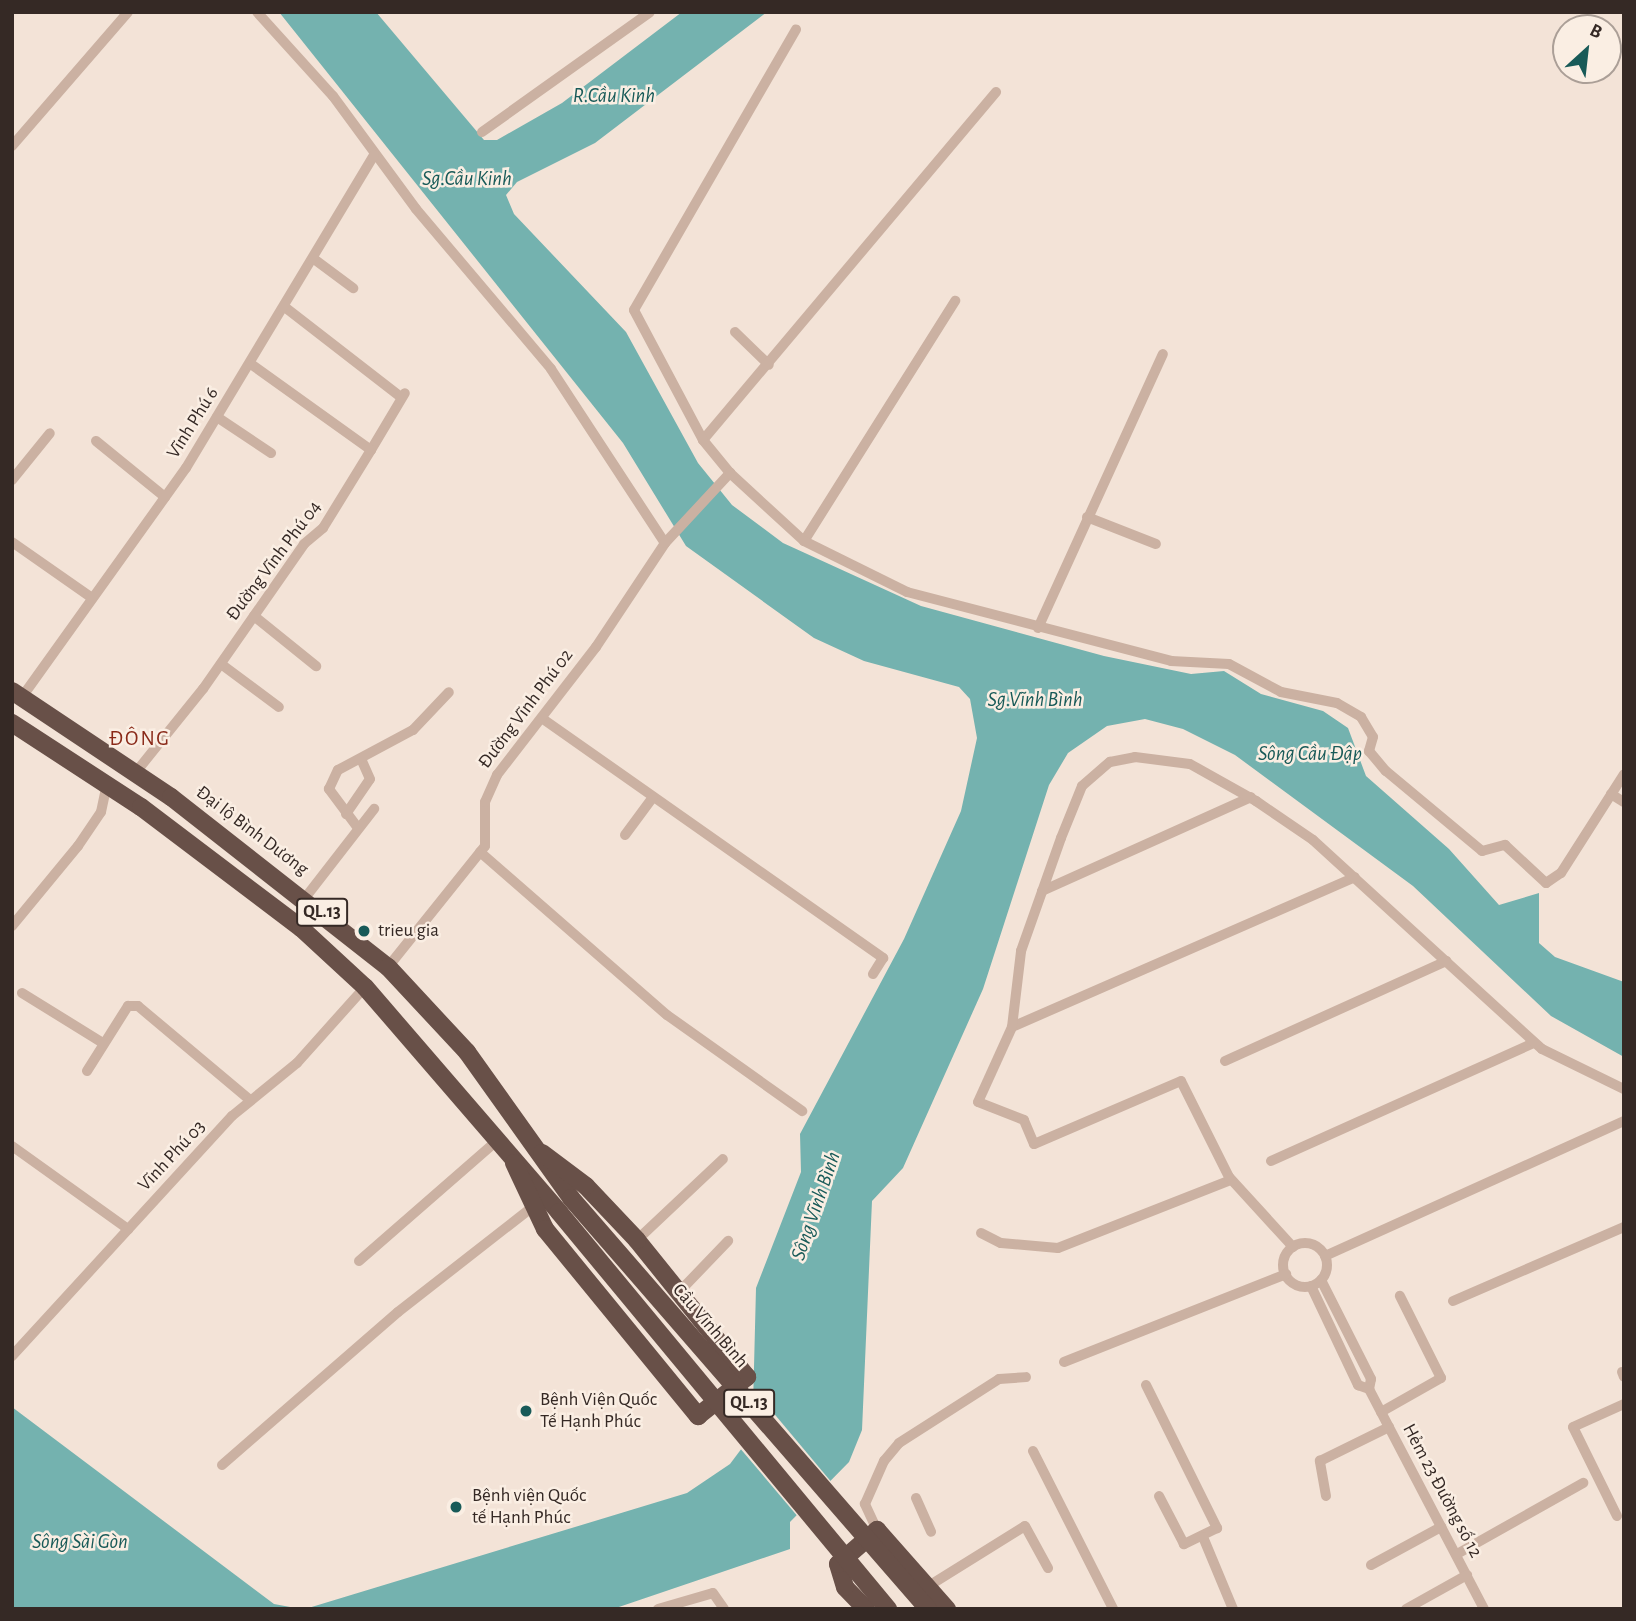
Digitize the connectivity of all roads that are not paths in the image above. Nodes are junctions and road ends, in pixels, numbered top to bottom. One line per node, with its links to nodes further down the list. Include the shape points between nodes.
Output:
1 (128, 12): 7 (street)
2 (257, 12): 8 (street, via 333,96)
3 (647, 13): 6 (street)
4 (796, 29): 19 (street, via 634,310)
5 (996, 92): 16 (street)
6 (482, 132)
7 (12, 146)
8 (374, 155): 9 (street, Vĩnh Phú 6); 27 (street, via 551,369)
9 (314, 259): 10 (street); 12 (street, Vĩnh Phú 6)
10 (353, 288)
11 (955, 301): 28 (street)
12 (286, 307): 15 (street, Vĩnh Phú 6); 21 (street, Đường Vĩnh Phú 04, via 402,394)
13 (735, 332): 16 (street)
14 (1163, 354): 26 (street)
15 (251, 364): 17 (street, Vĩnh Phú 6); 21 (street)
16 (769, 365): 19 (street)
17 (217, 417): 22 (street); 25 (street, Vĩnh Phú 6)
18 (50, 433): 24 (street)
19 (703, 440): 23 (street)
20 (96, 441): 25 (street)
21 (371, 450): 32 (street, Đường Vĩnh Phú 04, via 323,528 304,544)
22 (271, 453)
23 (730, 473): 27 (street, Đường Vĩnh Phú 02); 28 (street)
24 (12, 480)
25 (164, 497): 31 (street, Vĩnh Phú 6)
26 (1087, 517): 30 (street); 33 (street)
27 (668, 540): 39 (street, Đường Vĩnh Phú 02)
28 (804, 541): 33 (street, via 907,592)
29 (12, 542): 31 (street)
30 (1156, 544)
31 (93, 598): 37 (street, Vĩnh Phú 6)
32 (254, 616): 34 (street, Đường Vĩnh Phú 04); 35 (street)
33 (1038, 628): 45 (street, via 1171,661 1229,664 1281,692 1336,703 1361,717 1380,766 1482,852 1505,845 1546,883 1561,873)
34 (221, 664): 38 (street); 42 (street, Đường Vĩnh Phú 04)
35 (316, 666)
36 (449, 692): 41 (street, via 413,730)
37 (17, 694): 42 (highway, Đại lộ Bình Dương / QL.13)
38 (279, 708)
39 (542, 719): 46 (street); 53 (street, Đường Vĩnh Phú 02, via 490,787)
40 (12, 723): 44 (highway, QL.13)
41 (361, 759): 50 (street, via 370,779); 50 (street, via 338,770 329,789)
42 (135, 772): 56 (highway, Đại lộ Bình Dương / QL.13)
43 (1624, 774): 45 (street)
44 (107, 784): 57 (street, via 101,812); 61 (highway, QL.13, via 274,906)
45 (1611, 794): 48 (street)
46 (653, 797): 52 (street); 60 (street, via 883,958)
47 (1251, 797): 54 (street); 55 (street); 55 (street, via 1190,764 1135,757 1110,762 1082,786)
48 (1624, 802)
49 (374, 809): 51 (street)
50 (346, 814): 51 (street)
51 (358, 828): 56 (street)
52 (625, 835)
53 (480, 852): 59 (street, Đường Vĩnh Phú 02); 70 (street, via 667,1015)
54 (1354, 877): 58 (street); 63 (street)
55 (1042, 891): 63 (street, via 1021,951)
56 (305, 898): 59 (highway, Đại lộ Bình Dương / QL.13)
57 (12, 926)
58 (1446, 961): 65 (street); 66 (street)
59 (388, 967): 74 (highway, Đại lộ Bình Dương / QL.13, via 467,1052)
60 (873, 974)
61 (365, 987): 69 (street, Vĩnh Phú 03, via 297,1063); 72 (highway, QL.13)
62 (22, 993): 64 (street)
63 (1012, 1027): 78 (street, via 978,1102 1024,1120 1030,1143 1181,1081)
64 (103, 1043): 67 (street); 69 (street, via 128,1006 138,1006)
65 (1534, 1043): 68 (street); 77 (street)
66 (1225, 1061)
67 (87, 1072)
68 (1624, 1089)
69 (250, 1100): 82 (street, Vĩnh Phú 03)
70 (802, 1111)
71 (1624, 1121): 87 (street)
72 (499, 1139): 75 (highway, QL.13); 88 (street)
73 (12, 1146): 82 (street)
74 (539, 1152): 79 (highway, Đại lộ Bình Dương / QL.13); 84 (highway, via 578,1178)
75 (513, 1155): 79 (highway, QL.13); 80 (highway)
76 (723, 1159): 84 (street)
77 (1271, 1161)
78 (1231, 1180): 83 (street, via 1058,1248 1001,1243); 86 (street)
79 (565, 1205): 120 (highway, QL.13, bridge); 121 (highway, Cầu Vĩnh Bình / QL.13, bridge)
80 (531, 1208): 91 (highway, via 698,1416 747,1377); 102 (street, via 398,1312)
81 (1624, 1227): 93 (street)
82 (128, 1229): 94 (street, Vĩnh Phú 03)
83 (981, 1233)
84 (637, 1240): 91 (highway)
85 (728, 1241): 91 (street)
86 (1293, 1247): 87 (street, via 1313,1245); 89 (street, via 1283,1263)
87 (1325, 1256): 90 (street)
88 (359, 1261)
89 (1286, 1274): 90 (street, via 1294,1283); 95 (street)
90 (1316, 1283): 99 (street, Hẻm 23 Đường số 12, via 1358,1385 1369,1389)
91 (679, 1292)
92 (1399, 1296): 99 (street, via 1441,1378)
93 (1453, 1301)
94 (12, 1356)
95 (1064, 1362)
96 (1026, 1377): 109 (street, via 999,1379 899,1443 884,1461 865,1504)
97 (1146, 1385): 111 (street, via 1217,1528)
98 (1623, 1407): 107 (street, via 1573,1427)
99 (1381, 1412): 100 (street, Hẻm 23 Đường số 12)
100 (1389, 1427): 105 (street, via 1320,1461); 108 (street, Hẻm 23 Đường số 12)
101 (1033, 1451): 123 (street)
102 (222, 1465)
103 (1583, 1483): 112 (street)
104 (1159, 1496): 111 (street, via 1178,1539 1185,1544)
105 (1326, 1496)
106 (916, 1498): 110 (street)
107 (1617, 1516)
108 (1441, 1527): 112 (street, Hẻm 23 Đường số 12); 113 (street)
109 (877, 1530): 116 (highway); 119 (highway, via 838,1564 845,1587)
110 (931, 1532)
111 (1203, 1537): 124 (street)
112 (1457, 1554): 115 (street, Hẻm 23 Đường số 12)
113 (1371, 1565)
114 (1048, 1568): 116 (street, via 1025,1526)
115 (1467, 1575): 125 (street); 126 (street, Hẻm 23 Đường số 12)
116 (927, 1587): 122 (highway)
117 (658, 1609): 118 (street, via 713,1593)
118 (724, 1609)
119 (866, 1609)
120 (888, 1609)
121 (928, 1609)
122 (947, 1609)
123 (1113, 1609)
124 (1233, 1609)
125 (1406, 1609)
126 (1484, 1609)

